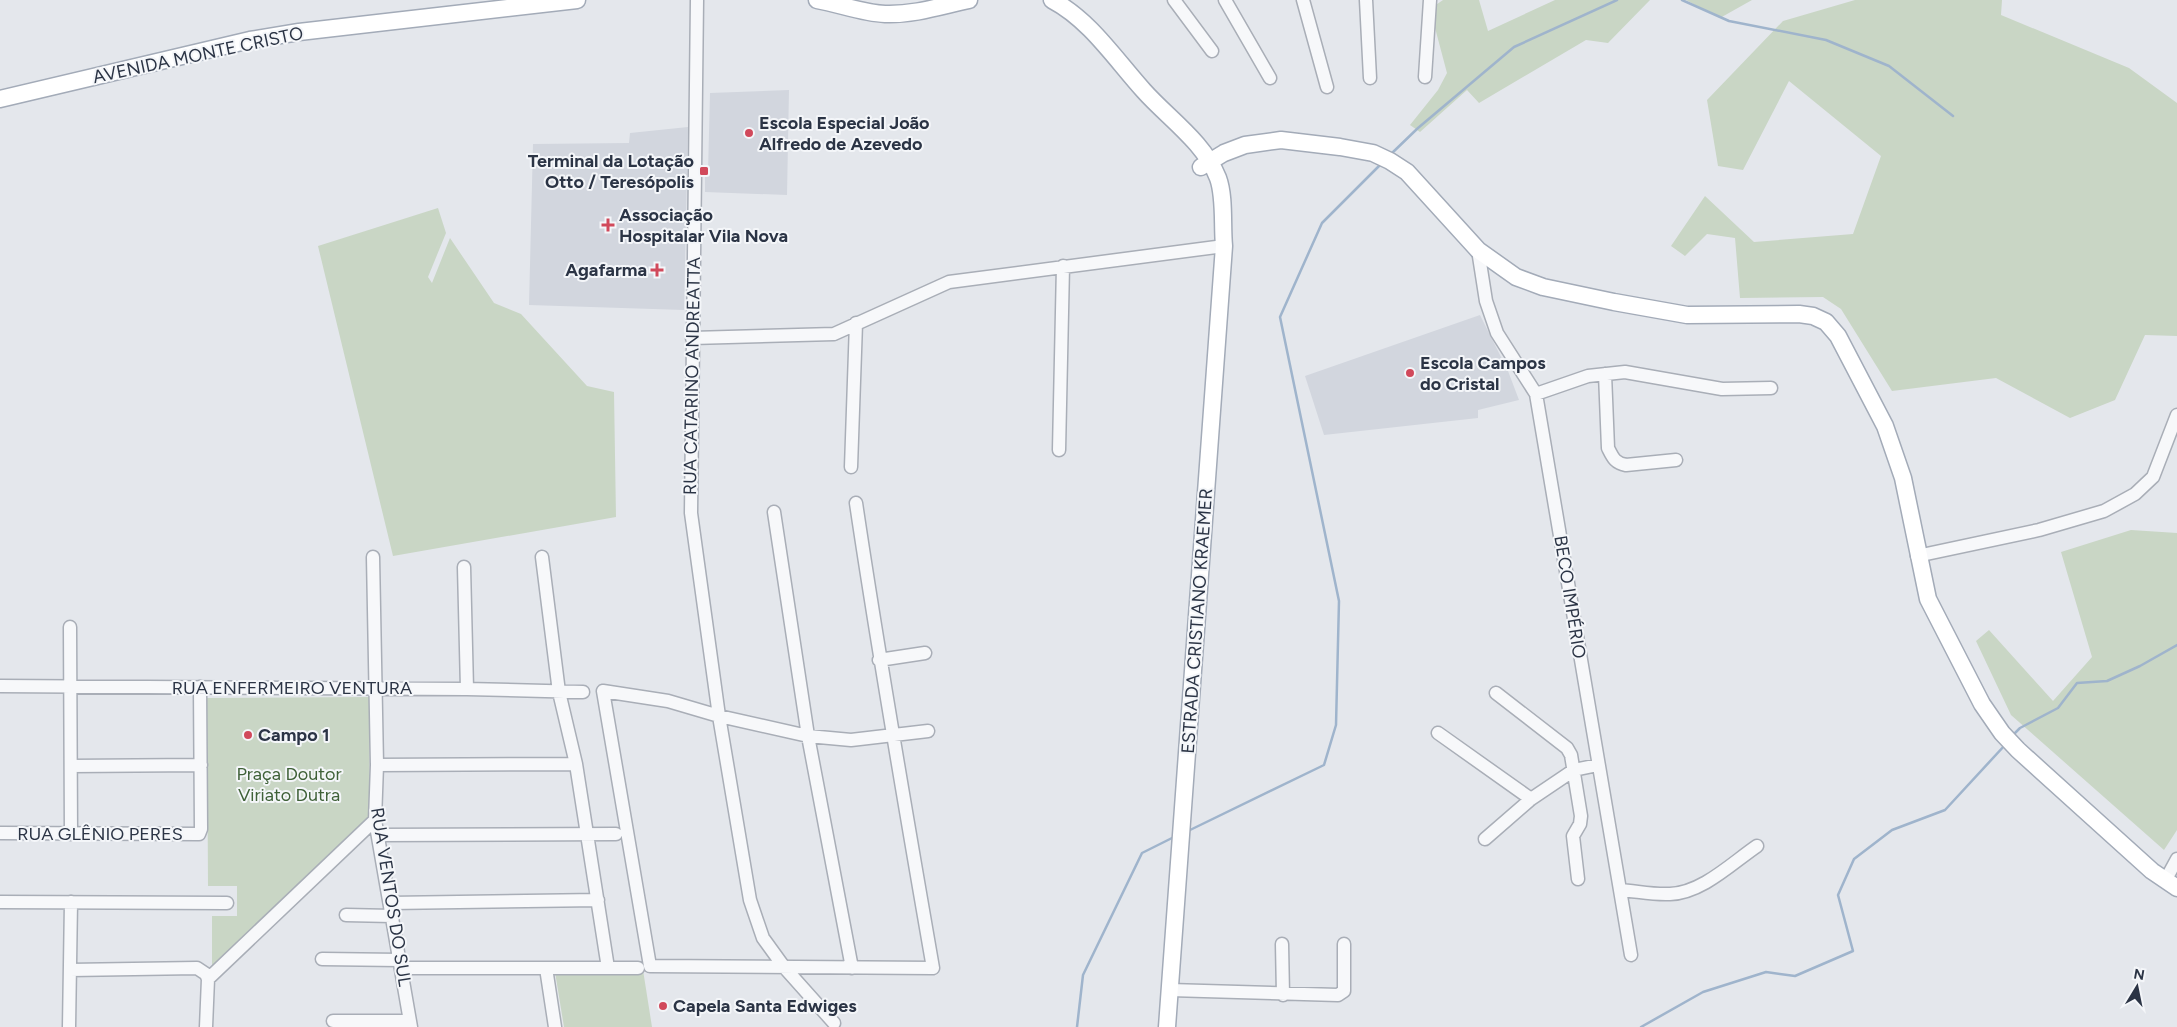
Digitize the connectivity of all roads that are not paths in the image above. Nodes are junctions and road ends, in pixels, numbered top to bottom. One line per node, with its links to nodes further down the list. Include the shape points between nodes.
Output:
1 (577, 0): 20 (main road, AVENIDA MONTE CRISTO, via 250,40)
2 (697, 0): 30 (street, RUA CATARINO ANDREATTA)
3 (817, 0): 12 (main road)
4 (852, 0): 12 (main road, via 844,4)
5 (969, 0): 13 (main road, via 914,13)
6 (1174, 0): 14 (street)
7 (1226, 0): 16 (street)
8 (1303, 0): 18 (street)
9 (1366, 0): 17 (street)
10 (1430, 0): 15 (street)
11 (1058, 2): 19 (main road, ESTRADA CRISTIANO KRAEMER, via 1093,31)
12 (835, 3): 13 (main road)
13 (866, 6)
14 (1212, 52)
15 (1425, 77)
16 (1270, 78)
17 (1370, 78)
18 (1327, 87)
19 (1145, 92): 21 (main road, ESTRADA CRISTIANO KRAEMER); 23 (main road, ESTRADA CRISTIANO KRAEMER)
20 (0, 99)
21 (1196, 144): 22 (main road); 23 (main road, ESTRADA CRISTIANO KRAEMER)
22 (1239, 147): 23 (main road); 24 (main road, via 1224,172); 27 (main road, via 1282,140 1372,153 1406,172)
23 (1206, 164): 24 (main road, ESTRADA CRISTIANO KRAEMER, via 1218,178); 25 (main road, ESTRADA CRISTIANO KRAEMER)
24 (1222, 194): 25 (main road, ESTRADA CRISTIANO KRAEMER)
25 (1222, 215): 26 (main road, ESTRADA CRISTIANO KRAEMER)
26 (1224, 246): 28 (street); 98 (main road, ESTRADA CRISTIANO KRAEMER)
27 (1478, 250): 33 (street, BECO IMPÉRIO, via 1486,301 1497,333); 40 (main road, via 1516,277 1543,287 1614,302 1687,315 1800,314 1826,322 1838,336 1885,426 1903,478)
28 (1062, 266): 29 (street, via 949,282); 35 (street)
29 (856, 324): 30 (street, via 834,334); 37 (street)
30 (692, 338): 55 (street, RUA CATARINO ANDREATTA, via 690,513)
31 (1606, 374): 32 (street, via 1625,372 1722,389); 33 (street, via 1588,376); 36 (street, via 1608,448 1613,459 1626,465)
32 (1771, 388)
33 (1536, 394): 63 (street, BECO IMPÉRIO)
34 (2177, 415): 40 (street, via 2153,477 2135,494 2104,511 2047,528)
35 (1059, 450)
36 (1676, 460)
37 (851, 467)
38 (856, 502): 46 (street)
39 (774, 512): 59 (street)
40 (1917, 556): 77 (main road, via 1928,599 1982,704 2002,733)
41 (373, 557): 50 (street, RUA VENTOS DO SUL)
42 (542, 557): 52 (street)
43 (464, 567): 51 (street)
44 (70, 627): 48 (street)
45 (926, 653): 46 (street)
46 (880, 660): 58 (street)
47 (0, 686): 48 (street, RUA ENFERMEIRO VENTURA)
48 (70, 686): 49 (street, RUA ENFERMEIRO VENTURA); 64 (street)
49 (200, 687): 50 (street, RUA ENFERMEIRO VENTURA); 61 (street)
50 (376, 688): 51 (street, RUA ENFERMEIRO VENTURA); 62 (street, RUA VENTOS DO SUL)
51 (467, 689): 52 (street, RUA ENFERMEIRO VENTURA)
52 (559, 692): 53 (street, RUA ENFERMEIRO VENTURA); 60 (street)
53 (583, 692)
54 (1496, 693): 65 (street, via 1567,748 1572,755)
55 (719, 716): 59 (street); 91 (street, RUA CATARINO ANDREATTA, via 750,900 763,938); 91 (street, via 668,701 603,691 650,966)
56 (928, 731): 58 (street)
57 (1438, 733): 66 (street)
58 (893, 735): 59 (street, via 851,740); 95 (street, via 933,968)
59 (808, 736): 95 (street)
60 (576, 764): 62 (street); 70 (street)
61 (201, 765): 64 (street); 69 (street, RUA GLÊNIO PERES, via 200,833)
62 (377, 765): 67 (street, RUA VENTOS DO SUL)
63 (1598, 765): 65 (street); 78 (street, BECO IMPÉRIO)
64 (71, 766): 69 (street)
65 (1574, 770): 66 (street); 76 (street, via 1581,816 1573,836)
66 (1531, 799): 73 (street)
67 (375, 820): 72 (street, RUA VENTOS DO SUL); 97 (street)
68 (0, 834): 69 (street, RUA GLÊNIO PERES)
69 (71, 834)
70 (587, 834): 71 (street); 72 (street); 79 (street)
71 (616, 834)
72 (378, 835): 83 (street, RUA VENTOS DO SUL)
73 (1485, 839)
74 (1757, 846): 78 (street, via 1689,891 1671,894)
75 (2177, 859): 77 (street)
76 (1578, 879)
77 (2171, 884)
78 (1620, 890): 88 (street, BECO IMPÉRIO)
79 (598, 900): 83 (street); 93 (street)
80 (0, 902): 81 (street)
81 (71, 902): 82 (street); 96 (street)
82 (227, 903)
83 (390, 903): 85 (street, RUA VENTOS DO SUL)
84 (346, 915): 85 (street)
85 (392, 916): 90 (street, RUA VENTOS DO SUL)
86 (1282, 944): 99 (street)
87 (1344, 944): 99 (street, via 1342,994)
88 (1631, 955)
89 (322, 959): 90 (street)
90 (400, 964): 92 (street); 102 (street, RUA VENTOS DO SUL)
91 (784, 967): 95 (street); 101 (street, RUA CATARINO ANDREATTA)
92 (546, 968): 93 (street); 105 (street)
93 (608, 968): 94 (street)
94 (638, 968)
95 (852, 968)
96 (70, 970): 97 (street, via 197,968); 103 (street)
97 (208, 979): 104 (street)
98 (1170, 990): 99 (street); 106 (main road, ESTRADA CRISTIANO KRAEMER)
99 (1282, 994)
100 (333, 1021): 102 (street)
101 (834, 1023)
102 (410, 1024)
103 (70, 1027)
104 (206, 1027)
105 (555, 1027)
106 (1167, 1027)

